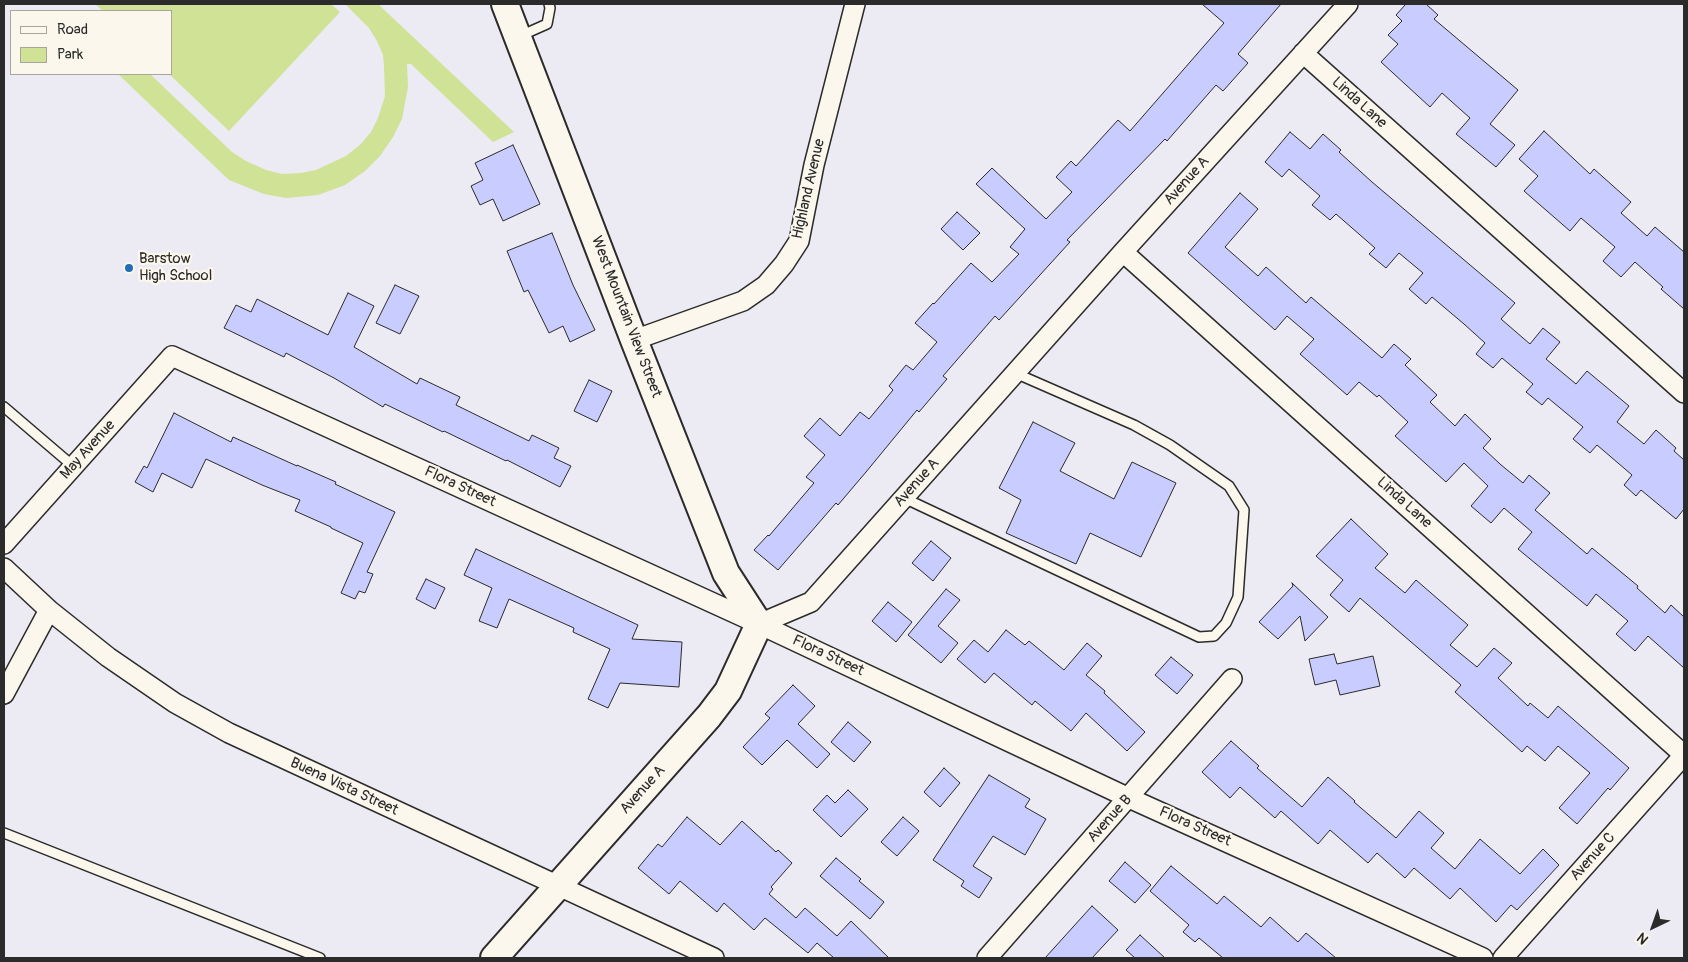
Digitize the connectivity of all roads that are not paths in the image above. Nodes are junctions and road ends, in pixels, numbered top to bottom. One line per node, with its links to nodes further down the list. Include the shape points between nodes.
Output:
1 (505, 4): 5 (street, West Mountain View Street)
2 (549, 4): 5 (lane, via 547,24)
3 (855, 4): 8 (street, Highland Avenue, via 814,165 799,241 784,264 766,285 743,301)
4 (1348, 4): 6 (street, Avenue A)
5 (518, 37): 8 (street, West Mountain View Street)
6 (1303, 53): 7 (street, Avenue A); 11 (street, Linda Lane)
7 (1123, 252): 10 (street, Avenue A); 21 (street, Linda Lane)
8 (634, 340): 18 (street, West Mountain View Street, via 726,574)
9 (172, 356): 13 (street, May Avenue); 18 (street, Flora Street)
10 (1015, 373): 14 (street, Avenue A); 14 (lane, via 1170,444 1229,486 1244,510 1238,597 1226,623 1214,636 1199,637)
11 (1684, 393)
12 (4, 407): 13 (lane)
13 (73, 466): 15 (street, May Avenue)
14 (904, 498): 18 (street, Avenue A, via 811,602)
15 (4, 544)
16 (4, 568): 17 (street, Buena Vista Street)
17 (49, 610): 20 (street); 24 (street, Buena Vista Street, via 108,657 175,703 229,733)
18 (759, 624): 22 (street, Flora Street); 24 (street, Avenue A, via 728,691 709,716)
19 (1232, 679): 22 (street, Avenue B)
20 (4, 694)
21 (1684, 755): 30 (street, Avenue C)
22 (1129, 798): 28 (street, Avenue B); 29 (street, Flora Street)
23 (4, 833): 25 (lane)
24 (558, 886): 26 (street, Avenue A); 27 (street, Buena Vista Street)
25 (320, 958)
26 (494, 958)
27 (714, 958)
28 (987, 958)
29 (1483, 958)
30 (1503, 958)

